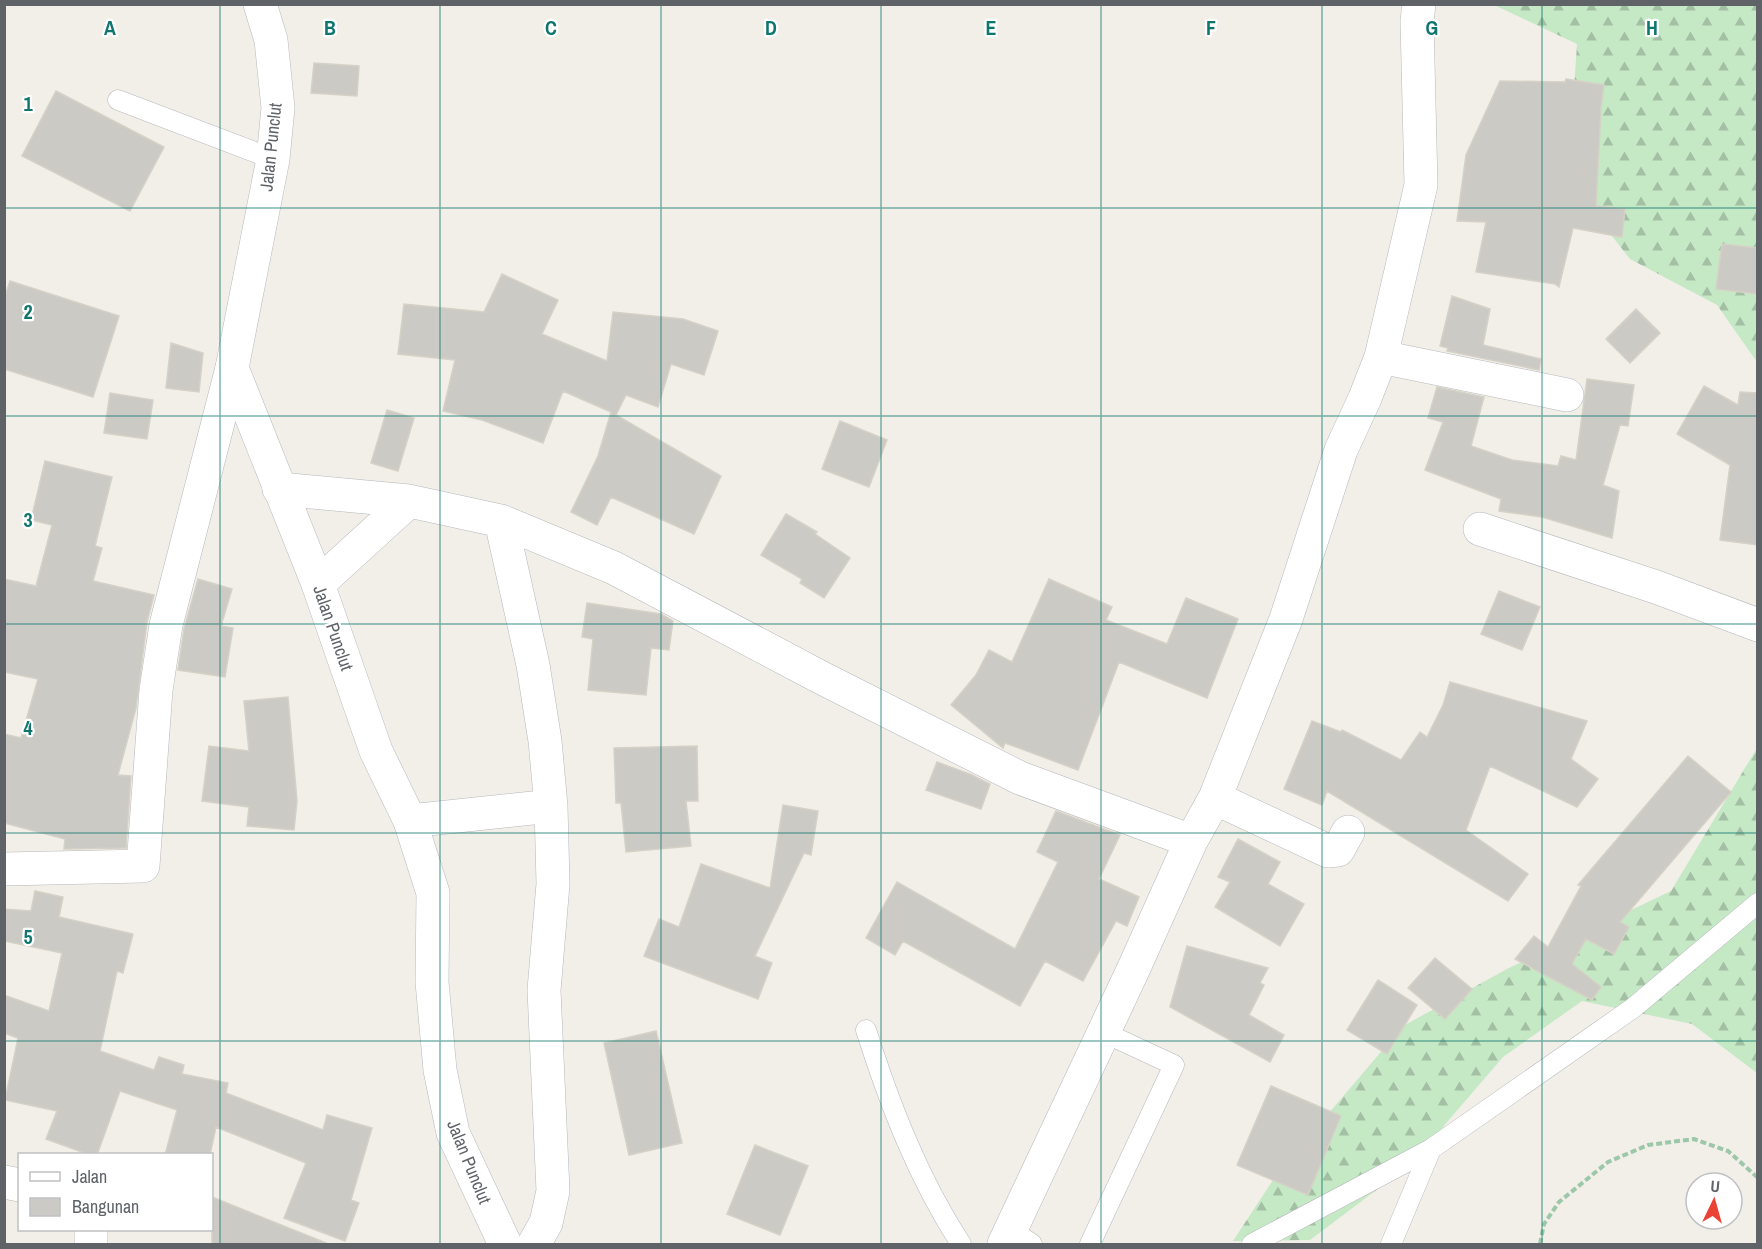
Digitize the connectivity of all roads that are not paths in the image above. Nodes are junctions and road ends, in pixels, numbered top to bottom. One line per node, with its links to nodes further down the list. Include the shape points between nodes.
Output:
1 (260, 4): 4 (street, Jalan Punclut, via 271,40 278,108)
2 (1419, 4): 5 (street, via 1421,186)
3 (118, 100): 4 (lane)
4 (273, 159): 6 (street, Jalan Punclut)
5 (1381, 357): 7 (street); 14 (street, via 1341,450 1286,619)
6 (232, 368): 8 (street, Jalan Punclut); 19 (street, via 166,625 156,690 143,866)
7 (1567, 395)
8 (279, 489): 9 (street); 12 (street, Jalan Punclut)
9 (409, 501): 10 (street); 12 (street)
10 (501, 520): 15 (street, via 533,665); 18 (street, via 614,568 1020,778)
11 (1480, 529): 13 (street)
12 (318, 584): 16 (street, Jalan Punclut, via 376,751)
13 (1758, 625)
14 (1215, 798): 17 (street, via 1328,851 1338,850); 18 (street)
15 (551, 806): 16 (street); 26 (street, via 553,884 544,990 553,1191 546,1223)
16 (410, 821): 25 (street, Jalan Punclut, via 433,893 432,982 440,1070 453,1133)
17 (1348, 832)
18 (1191, 841): 22 (street)
19 (4, 869)
20 (1758, 903): 23 (lane, via 1633,1008)
21 (866, 1030): 27 (lane, via 890,1103 940,1213)
22 (1103, 1032): 24 (street); 28 (lane, via 1174,1065)
23 (1431, 1149): 29 (lane); 30 (lane)
24 (1016, 1240)
25 (505, 1245)
26 (534, 1245)
27 (961, 1245)
28 (1090, 1245)
29 (1252, 1245)
30 (1391, 1245)

